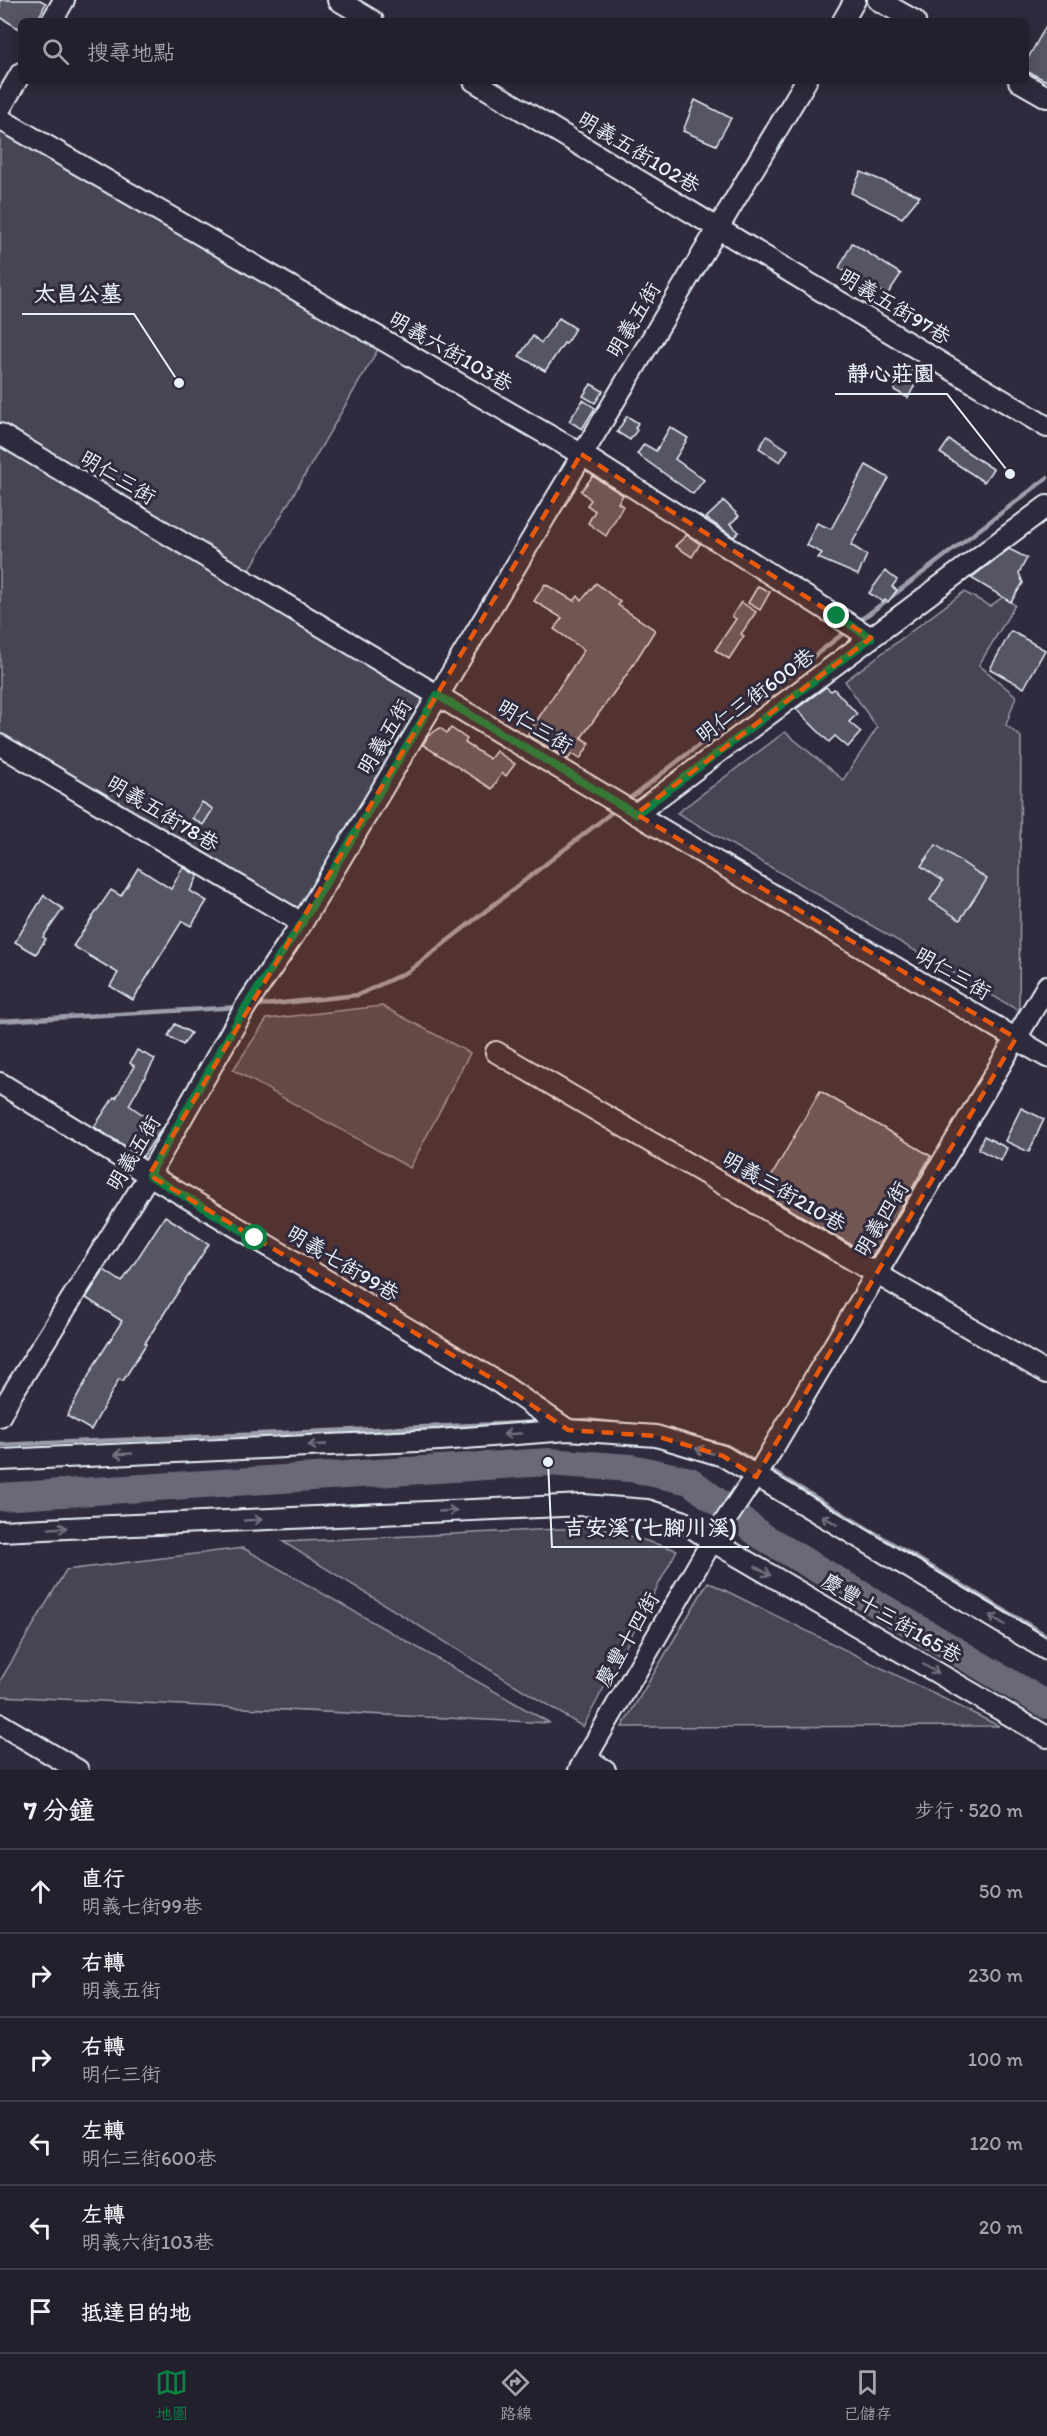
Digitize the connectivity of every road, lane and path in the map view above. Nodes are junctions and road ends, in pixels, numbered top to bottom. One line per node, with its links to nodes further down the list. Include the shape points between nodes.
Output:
1 (64, 0): 5 (street)
2 (338, 0): 6 (street)
3 (855, 0): 7 (street)
4 (878, 0): 8 (street)
5 (54, 18)
6 (368, 18)
7 (845, 18)
8 (910, 18)
9 (18, 78): 14 (street)
10 (479, 84): 16 (street, 明義五街102巷)
11 (804, 84): 16 (street, 明義五街)
12 (1024, 84): 13 (street)
13 (1047, 97)
14 (0, 109)
15 (0, 119): 19 (street, 明義六街103巷)
16 (718, 227): 17 (street, 明義五街97巷); 19 (street, 明義五街)
17 (1047, 427)
18 (0, 434): 22 (street, 明仁三街)
19 (581, 454): 21 (street, 明義六街103巷); 22 (street, 明義五街)
20 (1047, 506): 21 (street, 明仁三街600巷)
21 (871, 638): 24 (street, 明仁三街600巷)
22 (437, 695): 24 (street, 明仁三街); 25 (street, 明義五街)
23 (0, 745): 25 (street, 明義五街78巷)
24 (626, 808): 27 (street, 明仁三街)
25 (302, 923): 31 (street, 明義五街, via 246,1006)
26 (1047, 986): 27 (street, 明義四街)
27 (1016, 1038): 29 (street, 明仁三街); 32 (street, 明義四街)
28 (496, 1052): 32 (street, 明義三街210巷)
29 (1047, 1057)
30 (0, 1083): 31 (street, 明義七街99巷)
31 (149, 1175): 34 (street, 明義五街); 36 (street, 明義七街99巷, via 501,1384)
32 (877, 1273): 33 (street, 明義三街210巷); 38 (street, 明義四街)
33 (1047, 1373)
34 (5, 1394): 35 (street, 明義五街)
35 (0, 1416)
36 (568, 1430): 37 (street, one-way to 37, via 440,1440); 38 (street, one-way to 36, via 723,1456 656,1436)
37 (0, 1460)
38 (752, 1482): 40 (street, 明義四街); 41 (street, one-way to 38)
39 (0, 1531): 40 (street, 慶豐十三街165巷, one-way to 40, via 584,1505 647,1510)
40 (715, 1537): 43 (street, 慶豐十三街165巷, one-way to 43); 44 (street, 慶豐十四街)
41 (1047, 1650)
42 (0, 1724): 45 (street)
43 (1047, 1737)
44 (582, 1764): 46 (street)
45 (78, 1770)
46 (605, 1770)

